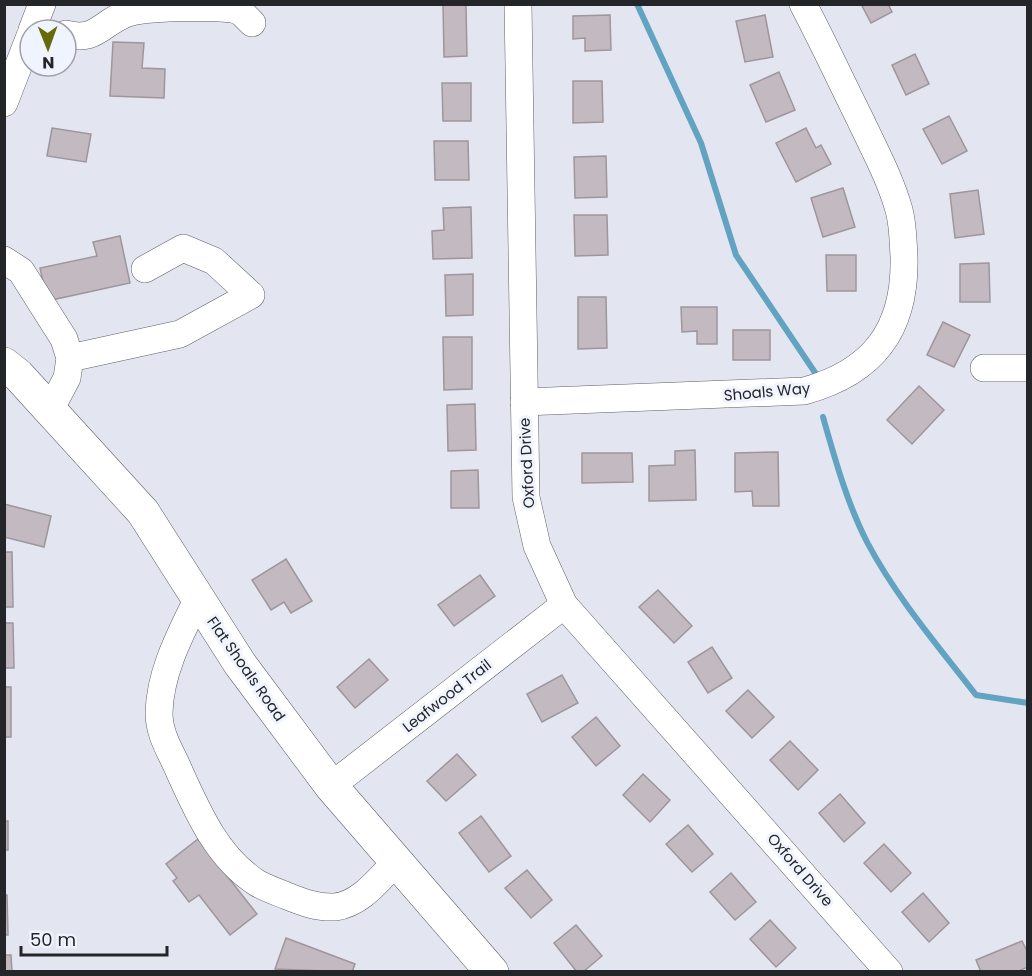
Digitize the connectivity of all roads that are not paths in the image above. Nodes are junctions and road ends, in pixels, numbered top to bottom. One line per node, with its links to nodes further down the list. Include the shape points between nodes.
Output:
1 (518, 4): 13 (street, Oxford Drive)
2 (803, 4): 13 (street, Shoals Way, via 889,178 900,213 904,282 897,315 887,336 851,374 804,391)
3 (252, 23): 4 (street, via 233,9 134,10 95,34)
4 (78, 37)
5 (18, 71): 6 (street)
6 (4, 103)
7 (4, 260): 9 (street, via 21,271 64,339)
8 (145, 269): 9 (street, via 183,248 214,261 251,295 180,334)
9 (70, 358): 14 (street, via 67,378)
10 (984, 368): 11 (street)
11 (1028, 368)
12 (9, 377): 14 (main road, Flat Shoals Road)
13 (524, 402): 16 (street, Oxford Drive, via 526,497 537,546)
14 (50, 410): 15 (main road, Flat Shoals Road, via 143,512)
15 (198, 598): 17 (main road, Flat Shoals Road, via 240,664); 18 (street, via 173,649 159,713 161,733 201,820 232,861 258,883 308,905 335,907 348,903 363,895)
16 (564, 605): 17 (street, Leafwood Trail); 20 (street, Oxford Drive)
17 (330, 786): 18 (main road, Flat Shoals Road)
18 (396, 862): 19 (main road, Flat Shoals Road)
19 (492, 972)
20 (889, 972)

